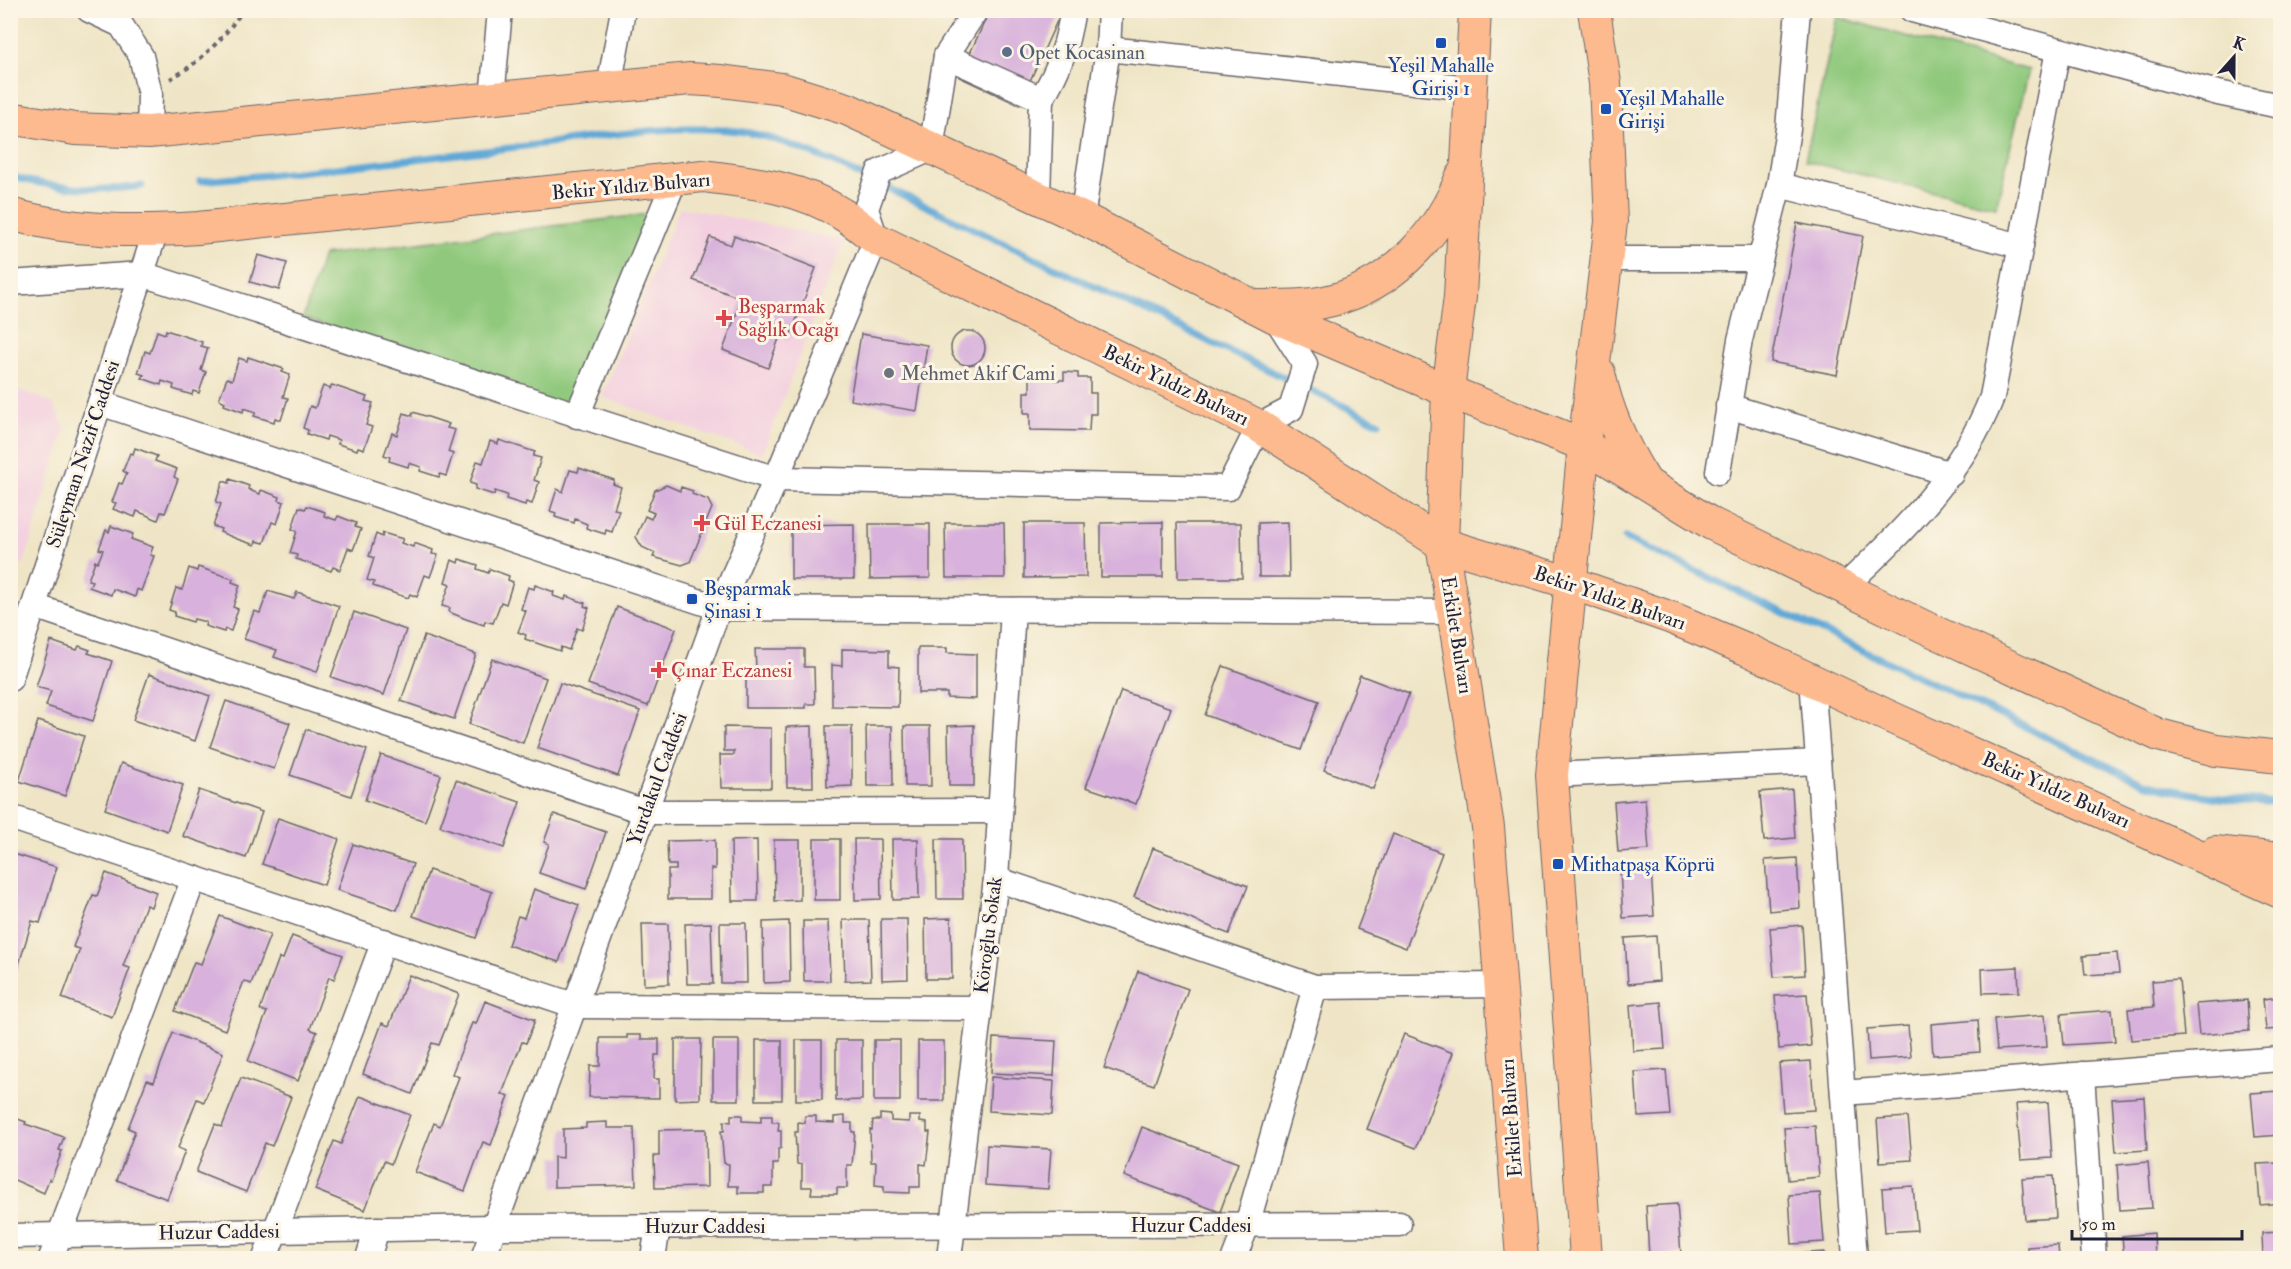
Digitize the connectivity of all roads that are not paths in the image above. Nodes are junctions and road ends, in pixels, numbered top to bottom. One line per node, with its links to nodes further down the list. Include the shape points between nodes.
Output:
1 (89, 10): 20 (street, via 121,25 141,57 149,89)
2 (500, 10): 16 (street)
3 (623, 10): 14 (street)
4 (976, 10): 13 (street)
5 (1073, 10): 17 (street, via 1061,63)
6 (1110, 10): 11 (street)
7 (1475, 10): 15 (main road, Erkilet Bulvarı)
8 (1594, 10): 31 (main road, via 1605,83 1611,222)
9 (1798, 10): 24 (street)
10 (1912, 10): 12 (street)
11 (1108, 49): 15 (street); 27 (street)
12 (2058, 50): 18 (street); 30 (street)
13 (946, 56): 17 (street); 21 (street)
14 (609, 87): 16 (main road); 21 (main road, via 690,79 782,89 847,109)
15 (1470, 88): 22 (main road, Erkilet Bulvarı)
16 (492, 98): 20 (main road)
17 (1041, 99): 25 (street)
18 (2280, 106)
19 (10, 118): 20 (main road, via 75,129)
20 (149, 132)
21 (931, 149): 25 (main road); 29 (street, via 879,172 866,209)
22 (1466, 163): 35 (main road, via 1454,194 1432,230 1386,275 1360,291); 37 (main road, Erkilet Bulvarı, via 1460,297)
23 (675, 179): 28 (main road, Bekir Yıldız Bulvarı); 29 (main road, Bekir Yıldız Bulvarı, via 703,176 738,180 806,195 842,214); 40 (street)
24 (1779, 185): 30 (street); 32 (street)
25 (1038, 197): 27 (main road)
26 (10, 214): 28 (main road, Bekir Yıldız Bulvarı, via 88,229)
27 (1082, 219): 35 (main road)
28 (156, 230): 33 (street, Süleyman Nazif Caddesi)
29 (876, 239): 41 (main road, Bekir Yıldız Bulvarı); 45 (street, Yurdakul Caddesi)
30 (2021, 246): 44 (street, via 1992,397 1971,443)
31 (1607, 258): 32 (street); 36 (main road)
32 (1760, 260): 39 (street)
33 (142, 274): 34 (street); 38 (street, Süleyman Nazif Caddesi); 40 (street)
34 (10, 283)
35 (1265, 312): 37 (main road); 41 (street, via 1305,364 1291,409)
36 (1595, 354): 42 (main road); 46 (main road, via 1624,448)
37 (1448, 391): 42 (main road); 47 (main road, Erkilet Bulvarı)
38 (100, 403): 50 (street, Süleyman Nazif Caddesi); 51 (street)
39 (1728, 406): 43 (street); 44 (street)
40 (577, 416): 45 (street)
41 (1260, 426): 45 (street, via 1228,488); 47 (main road, Bekir Yıldız Bulvarı)
42 (1584, 445): 46 (main road); 48 (main road)
43 (1718, 472)
44 (1951, 474): 49 (street)
45 (776, 479): 51 (street, Yurdakul Caddesi)
46 (1647, 484): 49 (main road, via 1712,524)
47 (1442, 544): 48 (main road, Bekir Yıldız Bulvarı); 53 (main road, Erkilet Bulvarı)
48 (1570, 583): 55 (main road, Bekir Yıldız Bulvarı, via 1672,618); 58 (main road)
49 (1843, 588): 56 (main road, via 2159,735 2216,750)
50 (34, 606): 54 (street, Süleyman Nazif Caddesi); 60 (street)
51 (719, 608): 52 (street); 60 (street, Yurdakul Caddesi)
52 (1013, 610): 53 (street); 59 (street, Köroğlu Sokak)
53 (1452, 612): 68 (main road, Erkilet Bulvarı, via 1488,827)
54 (10, 679)
55 (1812, 679): 57 (street); 62 (main road, Bekir Yıldız Bulvarı)
56 (2280, 757)
57 (1818, 762): 58 (street); 74 (street)
58 (1552, 775): 92 (main road)
59 (1000, 811): 60 (street); 65 (street, Köroğlu Sokak)
60 (645, 812): 70 (street, Yurdakul Caddesi)
61 (10, 817): 64 (street)
62 (2165, 839): 63 (main road, via 2234,855); 66 (main road, Bekir Yıldız Bulvarı)
63 (2280, 859)
64 (194, 878): 67 (street); 82 (street)
65 (996, 879): 69 (street); 71 (street, Köroğlu Sokak)
66 (2280, 892)
67 (384, 942): 70 (street); 81 (street)
68 (1500, 985): 69 (street); 91 (main road, Erkilet Bulvarı)
69 (1316, 987): 77 (street)
70 (576, 1006): 71 (street); 78 (street, Yurdakul Caddesi)
71 (980, 1008): 76 (street, Köroğlu Sokak)
72 (2280, 1059): 73 (street)
73 (2082, 1074): 74 (street); 94 (street)
74 (1843, 1093): 93 (street)
75 (1399, 1224): 77 (street, Huzur Caddesi)
76 (952, 1225): 77 (street, Huzur Caddesi); 79 (street, Huzur Caddesi); 89 (street, Köroğlu Sokak)
77 (1247, 1225): 90 (street)
78 (494, 1227): 79 (street, Huzur Caddesi); 80 (street, Huzur Caddesi); 87 (street, Yurdakul Caddesi)
79 (658, 1227): 88 (street)
80 (377, 1229): 81 (street, Huzur Caddesi); 86 (street)
81 (275, 1231): 82 (street, Huzur Caddesi); 85 (street)
82 (59, 1235): 83 (street, Huzur Caddesi); 84 (street)
83 (10, 1236)
84 (51, 1258)
85 (265, 1258)
86 (368, 1258)
87 (483, 1258)
88 (653, 1258)
89 (949, 1258)
90 (1234, 1258)
91 (1522, 1258)
92 (1586, 1258)
93 (1855, 1258)
94 (2094, 1258)

